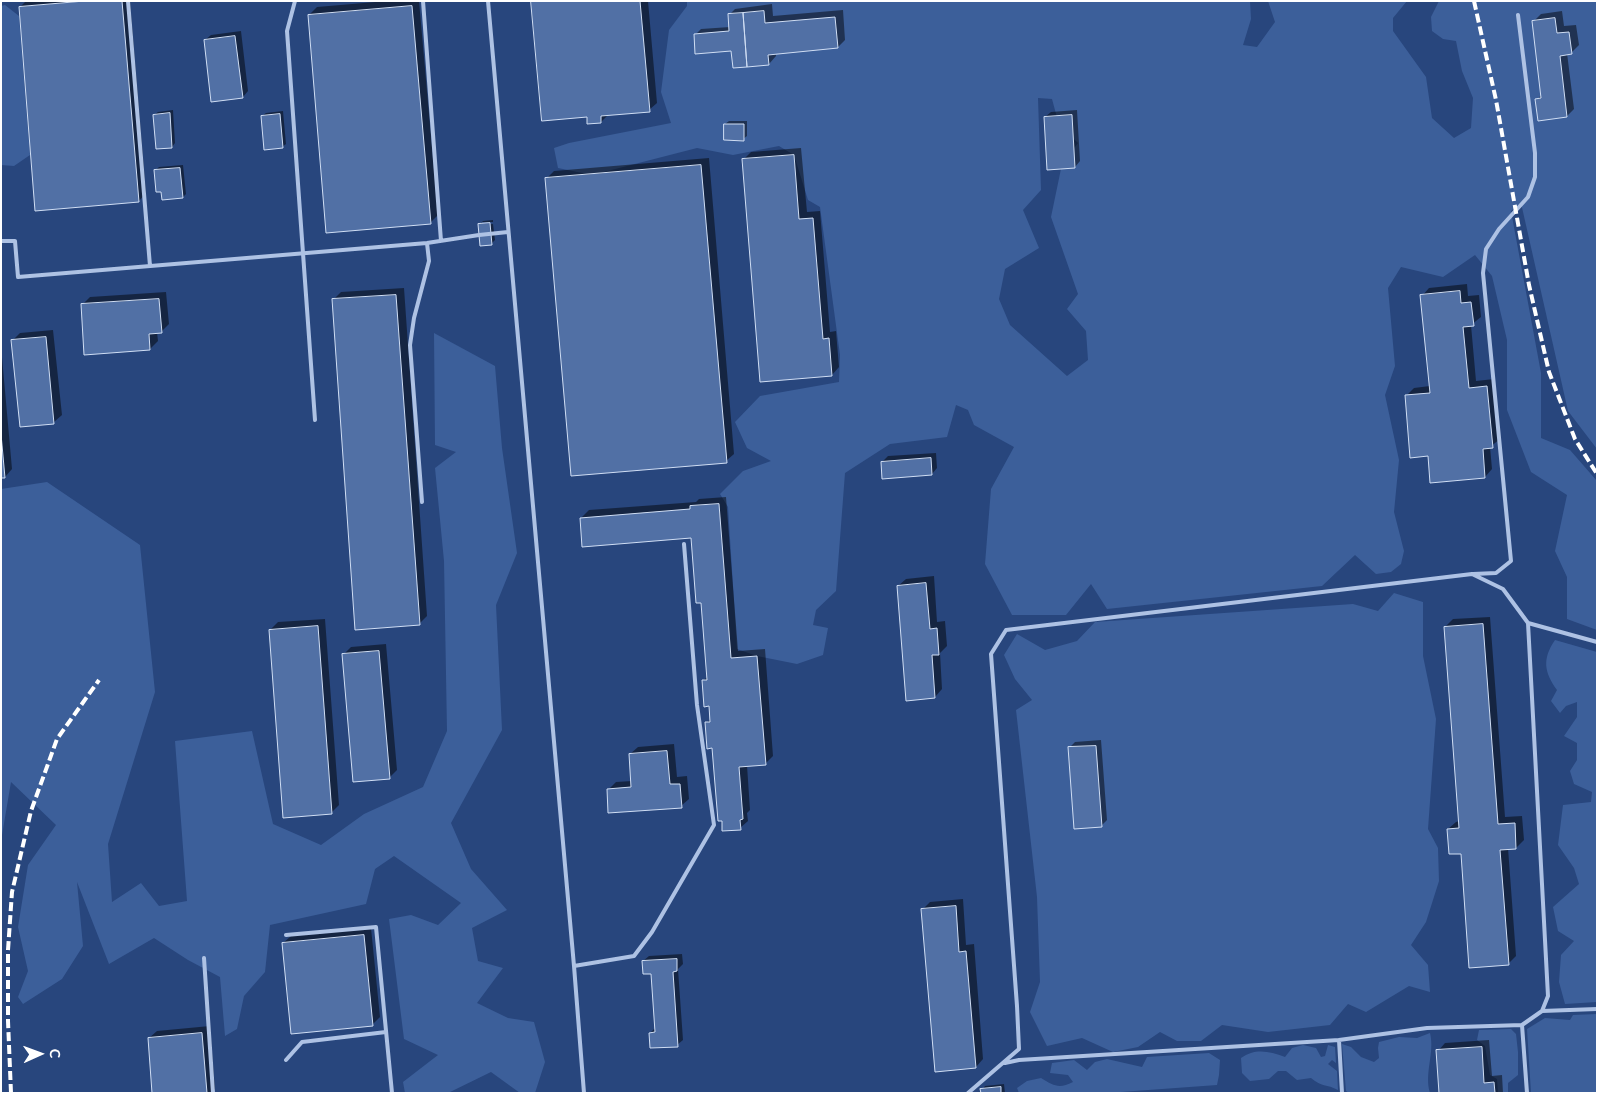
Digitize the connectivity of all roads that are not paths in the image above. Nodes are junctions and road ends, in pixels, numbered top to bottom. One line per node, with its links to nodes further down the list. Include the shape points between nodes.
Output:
1 (128, 1): 11 (lane)
2 (295, 1): 10 (lane, via 287,31)
3 (423, 1): 7 (lane)
4 (488, 1): 6 (lane)
5 (1518, 15): 15 (lane, via 1535,153 1535,177 1528,198 1499,229 1486,249 1484,273 1511,560 1496,573)
6 (508, 232): 7 (lane); 20 (lane)
7 (441, 240): 9 (lane)
8 (1, 242): 11 (lane, via 15,241 18,277)
9 (428, 243): 10 (lane); 13 (lane, via 428,261 410,345)
10 (302, 253): 11 (lane); 12 (lane)
11 (150, 266)
12 (315, 420)
13 (422, 502)
14 (684, 544): 20 (lane, via 697,705 714,826 652,932 634,956)
15 (1472, 574): 16 (lane, via 1503,589); 27 (lane, via 1006,630 991,654 1019,1049)
16 (1528, 623): 17 (lane); 22 (lane, via 1548,996)
17 (1597, 642)
18 (286, 935): 24 (lane, via 376,927)
19 (204, 958): 28 (lane)
20 (574, 966): 30 (lane)
21 (1597, 1009): 22 (lane)
22 (1542, 1012): 23 (lane)
23 (1522, 1025): 25 (lane, via 1427,1028); 33 (lane)
24 (386, 1032): 26 (lane, via 302,1042); 29 (lane)
25 (1339, 1040): 27 (lane); 32 (lane)
26 (286, 1060)
27 (1003, 1063): 31 (lane)
28 (212, 1093)
29 (392, 1093)
30 (584, 1093)
31 (968, 1093)
32 (1342, 1093)
33 (1527, 1093)

